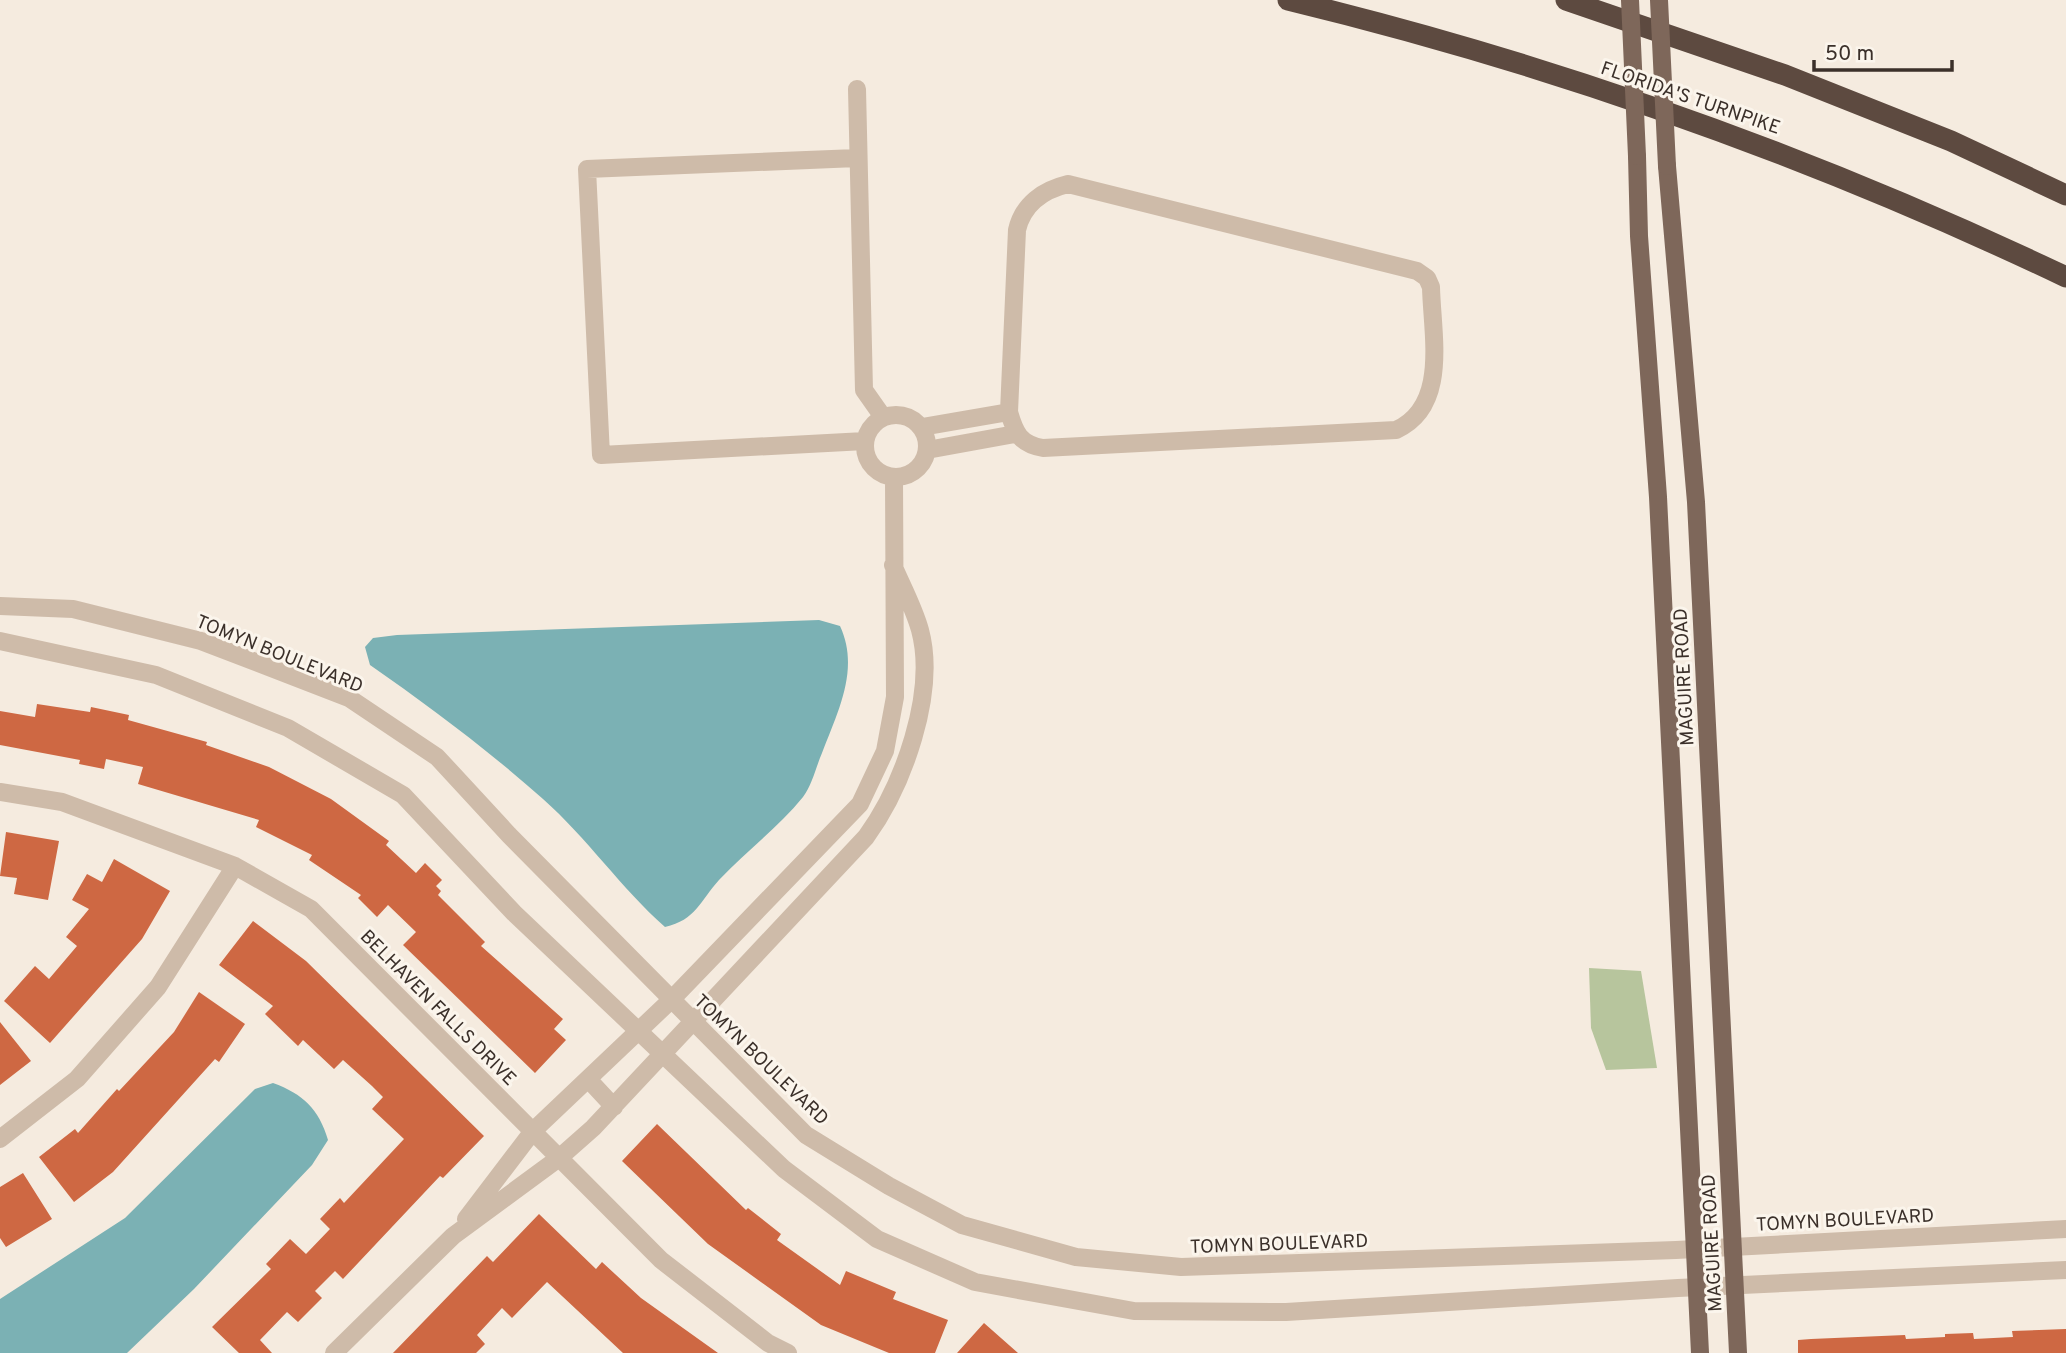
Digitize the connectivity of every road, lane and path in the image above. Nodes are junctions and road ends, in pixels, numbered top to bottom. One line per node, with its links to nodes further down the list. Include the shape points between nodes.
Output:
1 (1288, 0): 8 (highway, FLORIDA'S TURNPIKE, via 1411,30 1748,139 1939,216)
2 (1566, 0): 7 (highway, via 1785,75 1951,141)
3 (1630, 0): 35 (main road, MAGUIRE ROAD, bridge)
4 (1660, 0): 34 (main road, MAGUIRE ROAD, bridge, via 1667,166 1696,502)
5 (857, 89): 6 (street)
6 (857, 158): 10 (street, via 864,390); 13 (street, via 587,169 601,455)
7 (2066, 195)
8 (2066, 276)
9 (1009, 412): 11 (street); 12 (street); 12 (street, via 1018,223 1034,200 1055,187 1079,186 1417,271 1431,287 1433,389 1415,417 1396,430 1043,448 1028,445)
10 (883, 417): 11 (street, via 903,415); 13 (street, via 874,423)
11 (922, 428): 14 (street)
12 (1015, 434): 14 (street)
13 (865, 441): 15 (street, via 868,461)
14 (927, 450): 15 (street, via 914,472)
15 (894, 478): 16 (street)
16 (893, 565): 20 (street, via 895,697 885,751); 21 (street, via 920,630 923,692 905,762)
17 (0, 607): 23 (street, TOMYN BOULEVARD, via 73,609 201,641 349,698 436,757)
18 (0, 641): 25 (street, via 156,675 288,728 403,795 514,913)
19 (0, 792): 22 (street, BELHAVEN FALLS DRIVE, via 62,802)
20 (860, 804): 21 (street); 23 (street)
21 (880, 818): 24 (street)
22 (235, 866): 29 (street, BELHAVEN FALLS DRIVE, via 311,909); 30 (street, via 158,987 77,1079)
23 (671, 1000): 24 (street, TOMYN BOULEVARD); 25 (street)
24 (693, 1022): 26 (street); 35 (street, TOMYN BOULEVARD, via 806,1135 889,1186 962,1225 1076,1257 1181,1267)
25 (639, 1031): 26 (street); 27 (street)
26 (664, 1054): 28 (street); 38 (street, via 784,1169 877,1239 975,1282 1134,1311 1259,1312)
27 (588, 1079): 28 (street); 29 (street)
28 (614, 1107): 31 (street)
29 (533, 1131): 31 (street, BELHAVEN FALLS DRIVE); 33 (street)
30 (0, 1139)
31 (559, 1158): 33 (street); 40 (street, BELHAVEN FALLS DRIVE, via 661,1260 768,1343)
32 (2066, 1229): 34 (street, TOMYN BOULEVARD)
33 (453, 1236): 39 (street)
34 (1732, 1245): 35 (street, TOMYN BOULEVARD); 37 (main road, MAGUIRE ROAD)
35 (1695, 1248): 38 (main road, MAGUIRE ROAD)
36 (2066, 1269): 37 (street)
37 (1734, 1286): 38 (street); 42 (main road, MAGUIRE ROAD)
38 (1696, 1287): 41 (main road, MAGUIRE ROAD)
39 (334, 1353)
40 (788, 1353)
41 (1700, 1353)
42 (1738, 1353)

